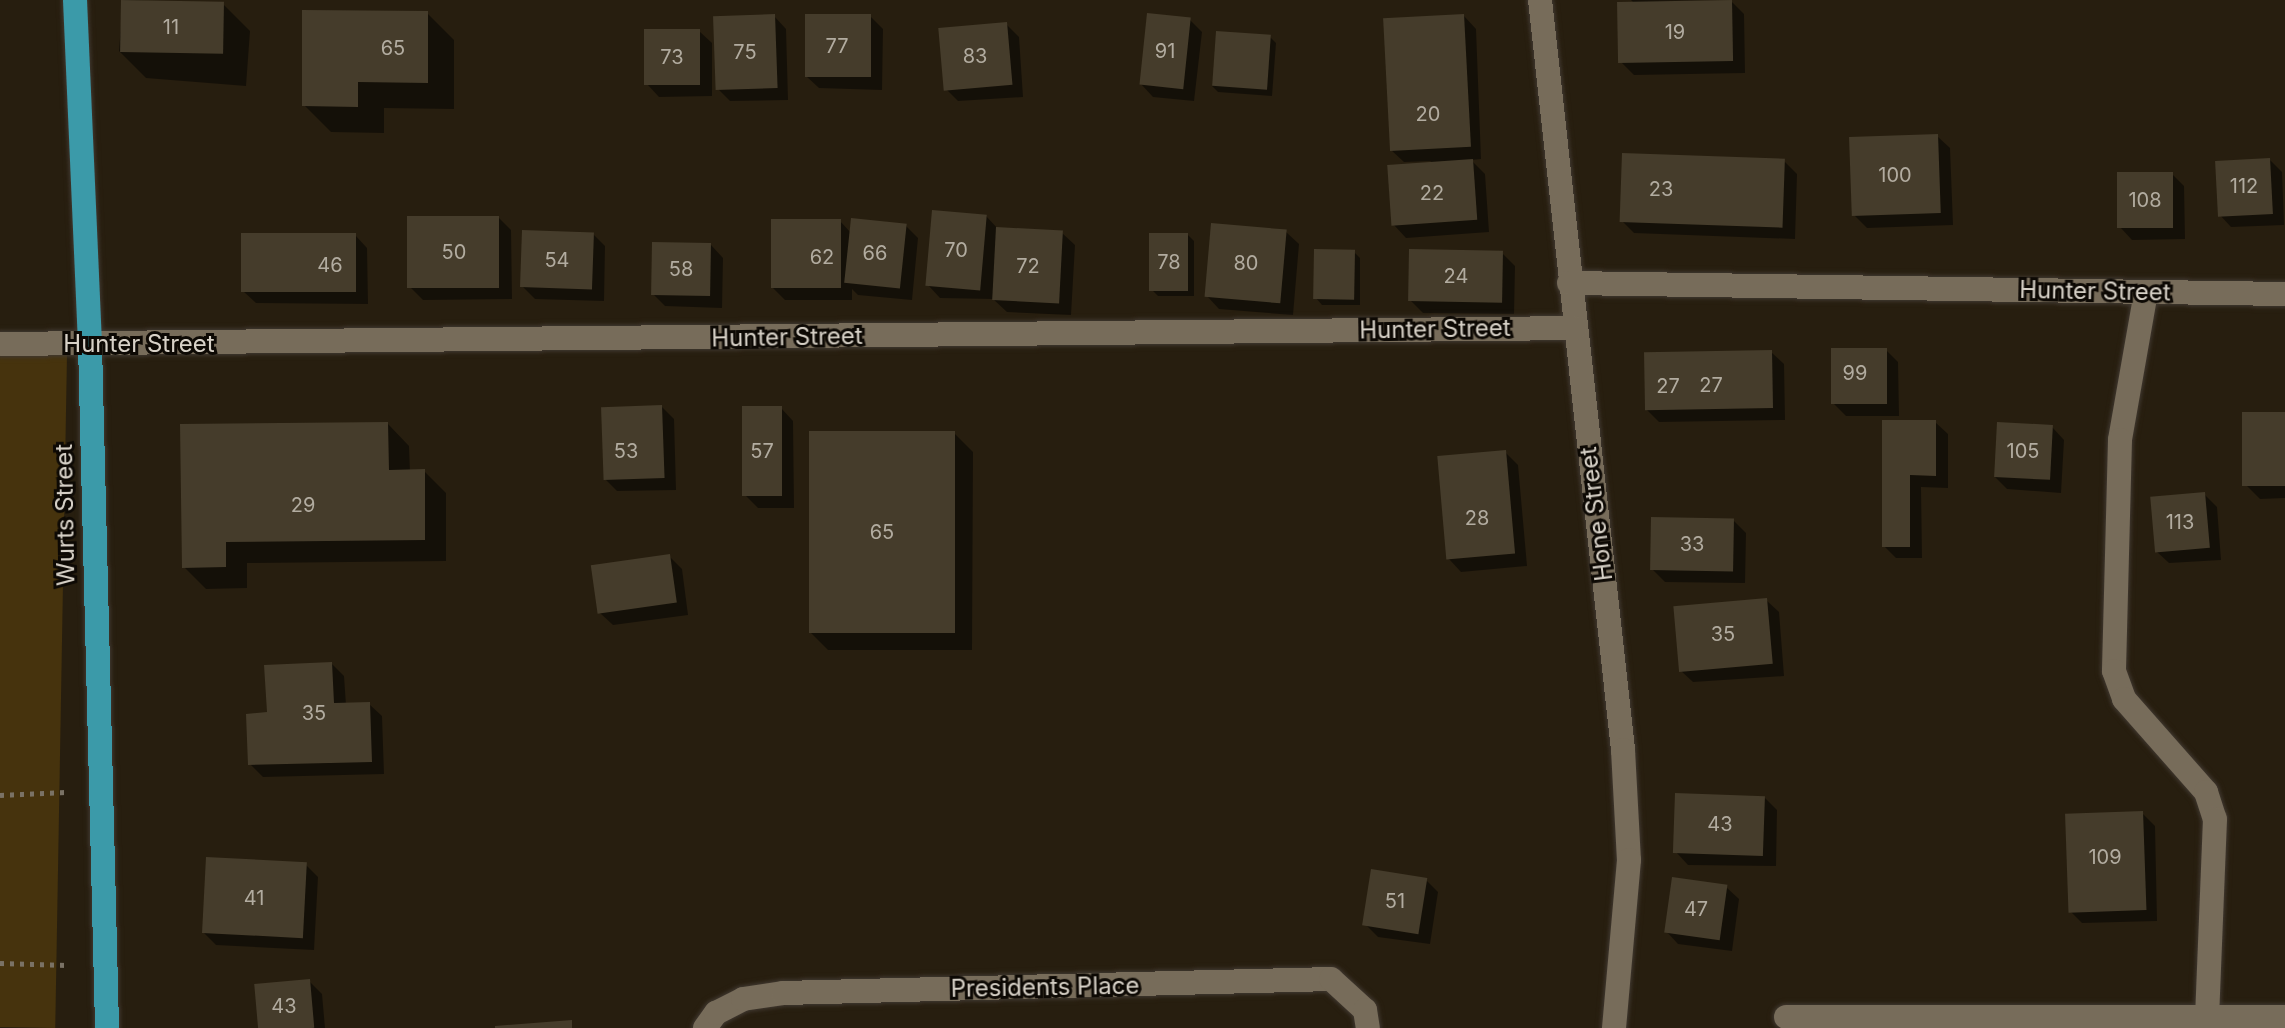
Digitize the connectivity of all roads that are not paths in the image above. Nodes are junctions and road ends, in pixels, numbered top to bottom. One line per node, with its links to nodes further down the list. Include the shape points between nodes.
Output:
1 (75, 0): 8 (highway, Wurts Street)
2 (1540, 0): 3 (street, Hone Street)
3 (1569, 283): 4 (street, Hunter Street); 6 (street, Hone Street)
4 (2146, 292): 5 (street, Hunter Street); 10 (street, via 2120,440 2114,671 2124,699 2206,792 2215,819)
5 (2285, 294)
6 (1575, 328): 8 (street, Hunter Street); 15 (street, Hone Street, via 1623,750 1629,860)
7 (0, 344): 8 (street, Hunter Street)
8 (90, 345): 12 (highway, Wurts Street)
9 (1786, 1017): 10 (street)
10 (2207, 1017): 11 (street)
11 (2285, 1017)
12 (107, 1028)
13 (705, 1028): 14 (street, Presidents Place, via 716,1013 743,999 783,993 1331,979 1365,1010)
14 (1368, 1028)
15 (1614, 1028)

